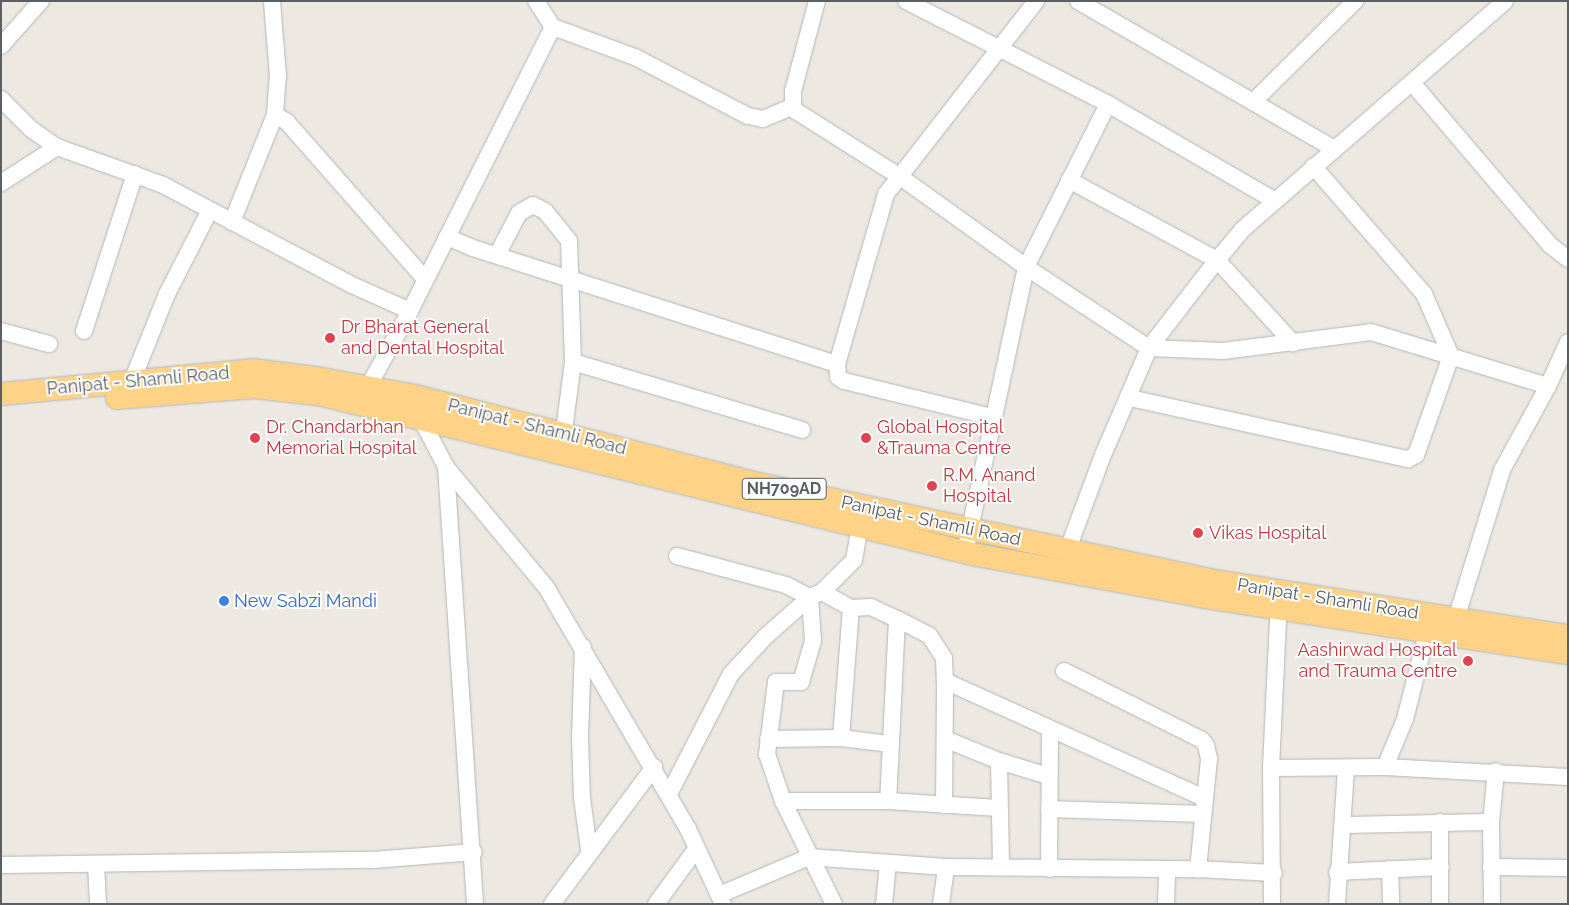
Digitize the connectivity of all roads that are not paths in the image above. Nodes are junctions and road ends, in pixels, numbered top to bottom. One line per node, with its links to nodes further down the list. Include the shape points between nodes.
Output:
1 (41, 1): 11 (street)
2 (272, 1): 18 (street, via 278,76)
3 (536, 1): 10 (street)
4 (818, 1): 17 (street, via 793,91)
5 (906, 1): 12 (street)
6 (1036, 1): 12 (street)
7 (1078, 1): 15 (street)
8 (1355, 1): 15 (street)
9 (1505, 1): 13 (street)
10 (553, 27): 17 (street, via 635,57 748,116 762,119); 29 (street)
11 (1, 46)
12 (1000, 50): 16 (street); 23 (street)
13 (1413, 84): 20 (street); 31 (street, via 1550,245)
14 (1, 99): 19 (street, via 31,129)
15 (1253, 102): 20 (street)
16 (1108, 104): 24 (street); 26 (street)
17 (793, 106): 23 (street, via 802,116)
18 (276, 116): 28 (street); 35 (street, via 290,125)
19 (57, 147): 22 (street); 25 (street)
20 (1333, 148): 21 (street)
21 (1313, 166): 26 (street); 43 (street, via 1424,294)
22 (135, 174): 27 (street); 37 (street)
23 (899, 176): 33 (street); 45 (street, via 884,198)
24 (1069, 180): 32 (street); 33 (street)
25 (1, 183)
26 (1275, 201): 32 (street, via 1243,228)
27 (210, 210): 28 (street); 48 (street, via 167,294)
28 (232, 222): 36 (street, via 352,285)
29 (447, 237): 30 (street); 35 (street)
30 (497, 255): 34 (street); 34 (street, via 519,213 537,206 569,241)
31 (1568, 259)
32 (1217, 260): 40 (street); 42 (street)
33 (1026, 267): 42 (street); 53 (street)
34 (570, 278): 44 (street); 45 (street)
35 (426, 280): 36 (street)
36 (410, 311): 47 (street)
37 (84, 330)
38 (1, 331): 41 (street)
39 (1568, 342): 46 (street)
40 (1293, 343): 42 (street, via 1223,351); 43 (street, via 1371,332)
41 (49, 344)
42 (1149, 348): 50 (street)
43 (1451, 356): 46 (street); 50 (street, via 1416,455 1408,459)
44 (573, 362): 54 (street); 55 (street)
45 (837, 364): 53 (street, via 838,377 844,381)
46 (1548, 386): 64 (street, via 1502,470)
47 (368, 387): 48 (highway, Panipat - Shamli Road / NH709AD, via 253,370); 51 (highway, Panipat - Shamli Road / NH709AD)
48 (132, 389): 49 (highway, Panipat - Shamli Road / NH709AD); 51 (highway, Panipat - Shamli Road / NH709AD, via 255,387); 52 (highway, Panipat - Shamli Road / NH709AD)
49 (1, 394)
50 (1130, 398): 59 (street, via 1103,455)
51 (417, 406): 55 (highway, Panipat - Shamli Road / NH709AD); 56 (street)
52 (1, 410)
53 (992, 417): 58 (street)
54 (802, 430)
55 (563, 442): 57 (highway, Panipat - Shamli Road / NH709AD); 58 (highway, Panipat - Shamli Road / NH709AD, via 754,482)
56 (446, 467): 68 (street, via 546,587); 97 (street, via 449,551)
57 (860, 527): 58 (highway, Panipat - Shamli Road / NH709AD); 61 (street, via 854,560)
58 (967, 541): 59 (highway, Panipat - Shamli Road / NH709AD); 62 (highway, Panipat - Shamli Road / NH709AD)
59 (1068, 548): 62 (highway, Panipat - Shamli Road / NH709AD, via 1209,580)
60 (677, 556): 61 (street)
61 (816, 594): 63 (street); 74 (street, via 813,641 802,681 776,682); 85 (street, via 765,637 731,674)
62 (1279, 600): 66 (highway, Panipat - Shamli Road / NH709AD); 80 (street)
63 (850, 608): 65 (street, via 871,607); 73 (street)
64 (1456, 619): 66 (highway, Panipat - Shamli Road / NH709AD); 67 (highway, Panipat - Shamli Road / NH709AD)
65 (897, 620): 71 (street, via 922,630 933,640 944,658); 76 (street)
66 (1430, 623): 69 (highway, Panipat - Shamli Road / NH709AD); 79 (street, via 1405,719)
67 (1568, 636)
68 (583, 647): 78 (street); 96 (street, via 581,745)
69 (1568, 653)
70 (1064, 670): 89 (street, via 1202,740 1209,758)
71 (945, 681): 72 (street); 75 (street)
72 (1050, 729): 83 (street); 89 (street)
73 (842, 738): 74 (street); 76 (street)
74 (768, 739): 86 (street, via 767,754)
75 (945, 739): 77 (street); 88 (street)
76 (889, 744): 87 (street)
77 (999, 761): 83 (street); 90 (street)
78 (654, 767): 85 (street); 96 (street)
79 (1385, 767): 81 (street); 82 (street)
80 (1271, 768): 81 (street); 112 (street)
81 (1346, 768): 94 (street)
82 (1496, 771): 84 (street); 93 (street)
83 (1048, 776): 91 (street)
84 (1568, 777)
85 (668, 794): 95 (street)
86 (783, 801): 87 (street); 98 (street)
87 (888, 801): 88 (street)
88 (944, 805): 90 (street)
89 (1204, 806): 91 (street); 108 (street)
90 (998, 808): 103 (street)
91 (1049, 809): 107 (street)
92 (1440, 822): 93 (street); 94 (street); 104 (street)
93 (1492, 822): 105 (street)
94 (1344, 824): 111 (street)
95 (697, 848): 113 (street); 117 (street)
96 (589, 850): 116 (street)
97 (474, 852): 100 (street, via 373,860); 115 (street)
98 (809, 857): 99 (street); 113 (street); 118 (street)
99 (888, 863): 102 (street); 119 (street)
100 (96, 864): 101 (street); 114 (street)
101 (1, 865)
102 (946, 867): 103 (street); 120 (street)
103 (1001, 867): 107 (street)
104 (1441, 867): 109 (street); 125 (street)
105 (1491, 867): 106 (street); 126 (street)
106 (1568, 868)
107 (1049, 869): 110 (street)
108 (1198, 869): 110 (street); 112 (street)
109 (1390, 869): 111 (street); 124 (street)
110 (1167, 871): 121 (street)
111 (1337, 872): 123 (street)
112 (1274, 873): 122 (street)
113 (721, 900)
114 (98, 904)
115 (475, 904)
116 (552, 904)
117 (656, 904)
118 (834, 904)
119 (884, 904)
120 (941, 904)
121 (1166, 904)
122 (1272, 904)
123 (1337, 904)
124 (1391, 904)
125 (1440, 904)
126 (1492, 904)

